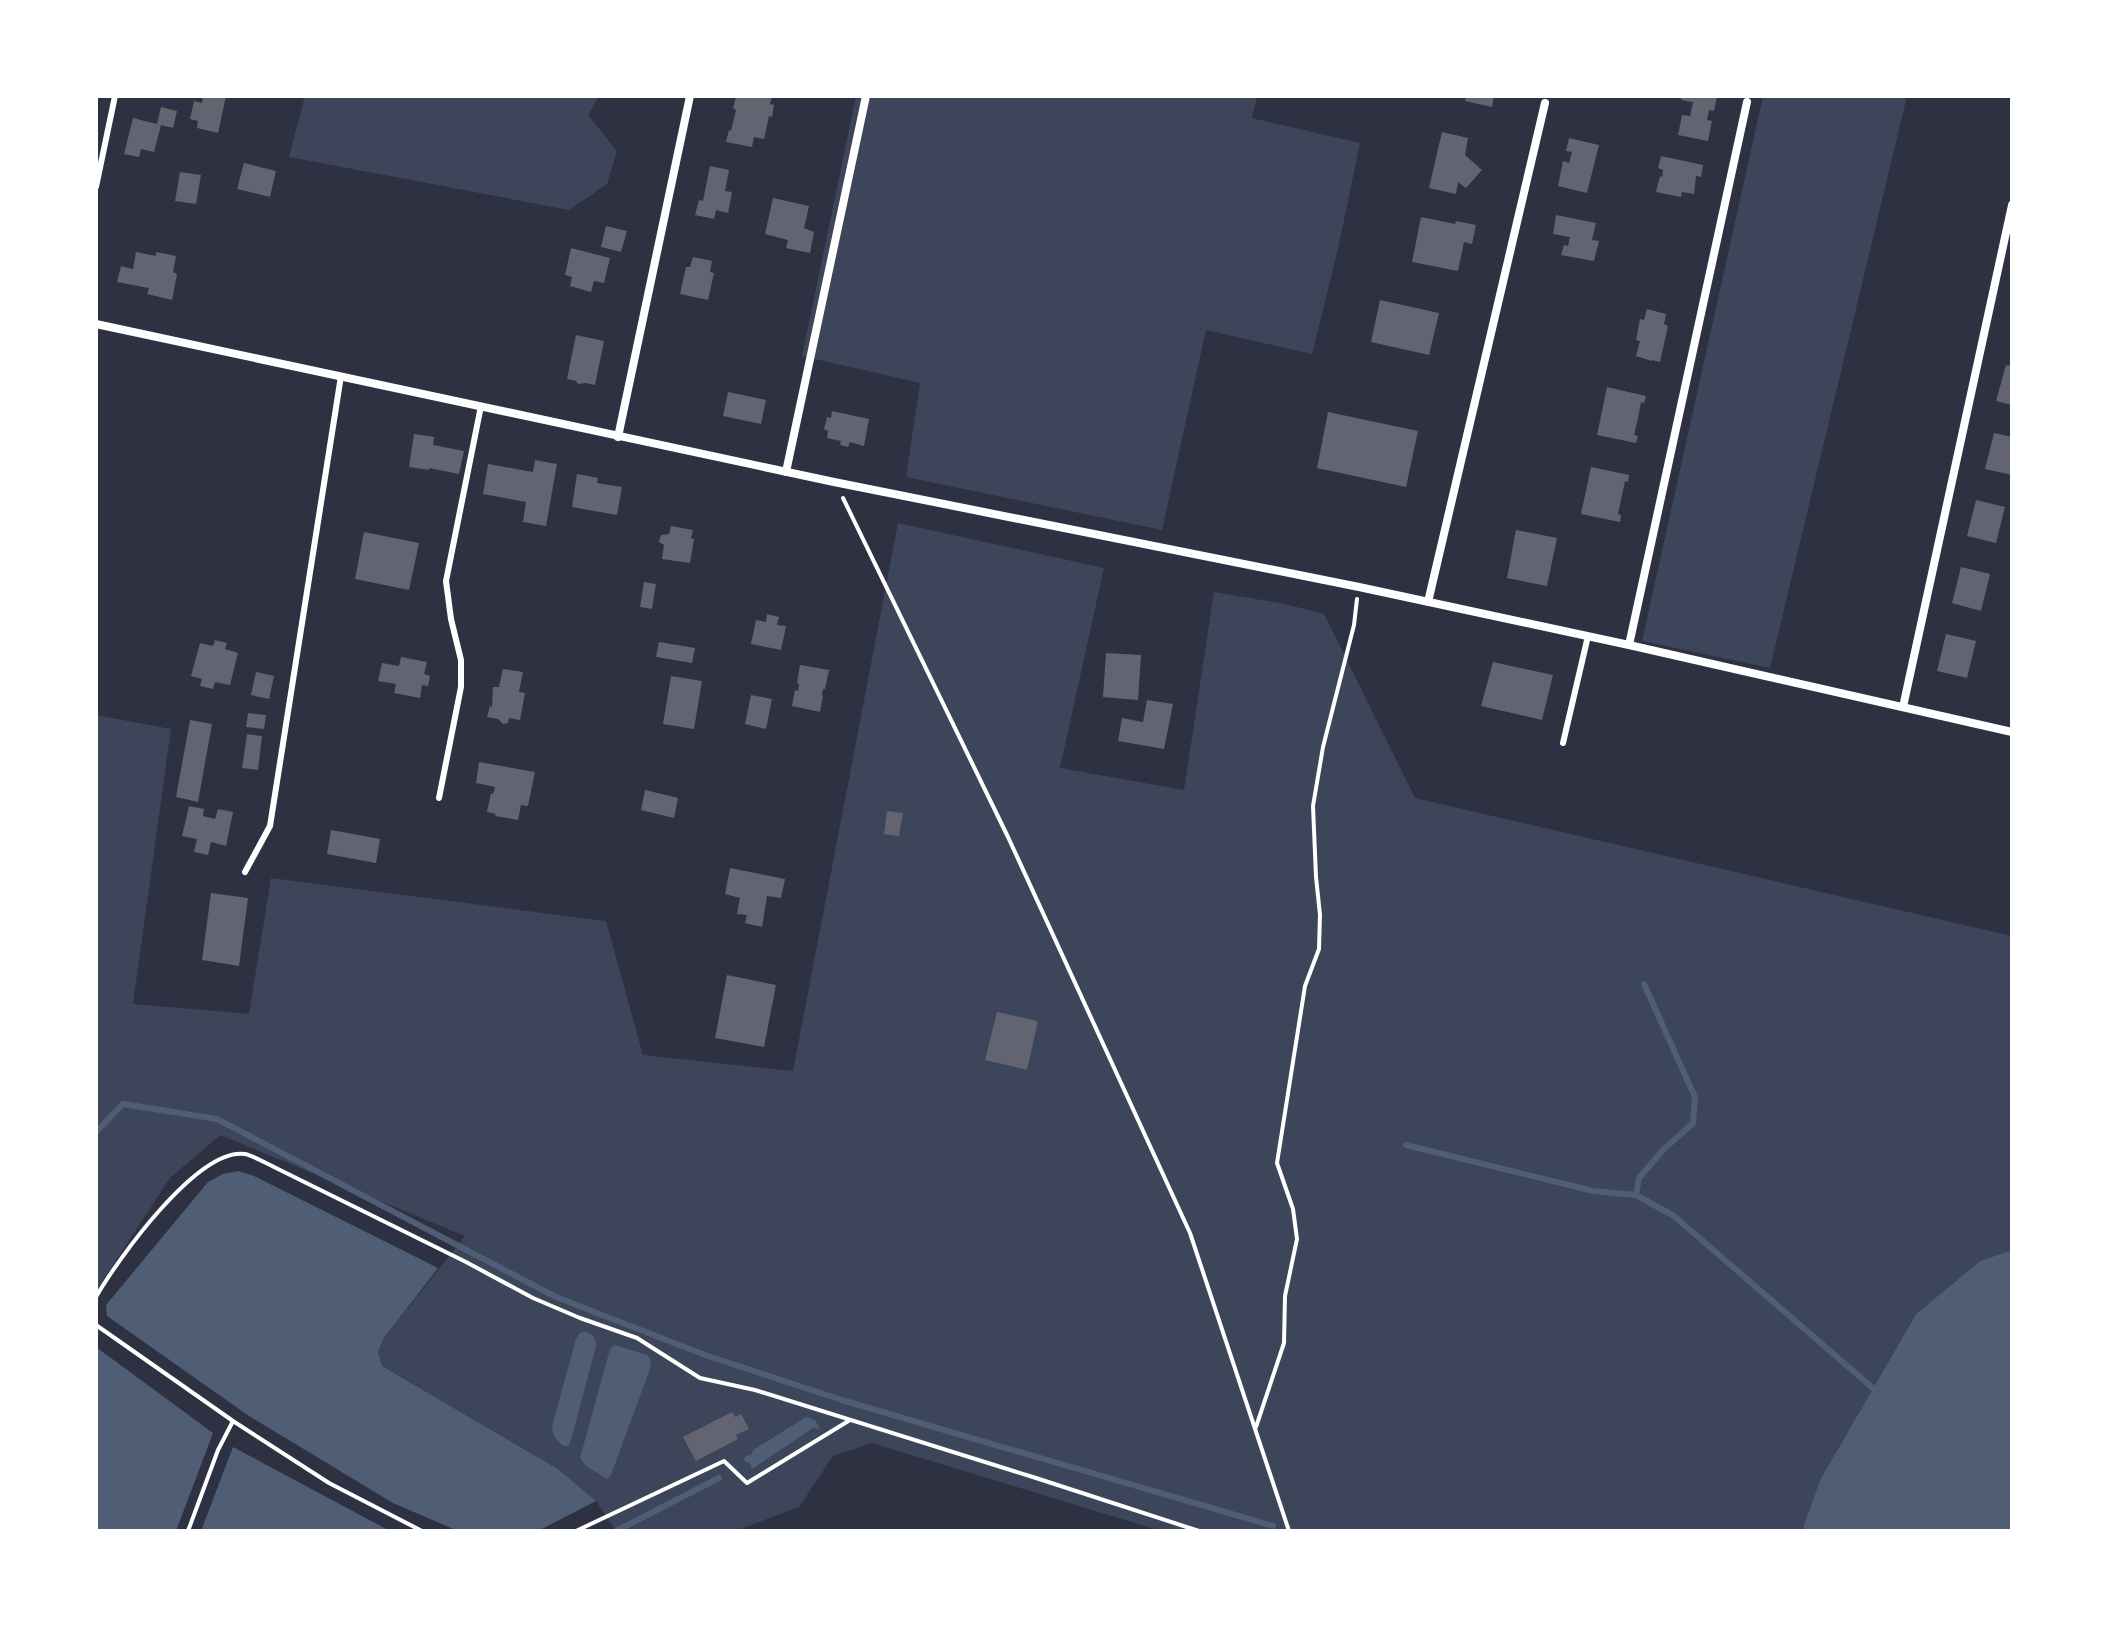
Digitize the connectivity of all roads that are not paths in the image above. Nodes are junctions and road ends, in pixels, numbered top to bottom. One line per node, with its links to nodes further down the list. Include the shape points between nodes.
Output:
1 (115, 96): 6 (lane)
2 (690, 96): 11 (street)
3 (866, 96): 12 (street)
4 (1747, 102): 15 (street)
5 (1545, 103): 13 (street)
6 (96, 187)
7 (2012, 205): 16 (street)
8 (96, 324): 9 (street)
9 (341, 376): 10 (street); 20 (lane, via 270,826)
10 (481, 406): 11 (street); 19 (lane, via 446,581 461,687)
11 (618, 437): 12 (street)
12 (786, 472): 13 (street)
13 (1428, 602): 14 (street)
14 (1588, 636): 15 (street); 18 (lane)
15 (1629, 645): 16 (street)
16 (1903, 707): 17 (street)
17 (2012, 732)
18 (1563, 743)
19 (439, 798)
20 (245, 872)

